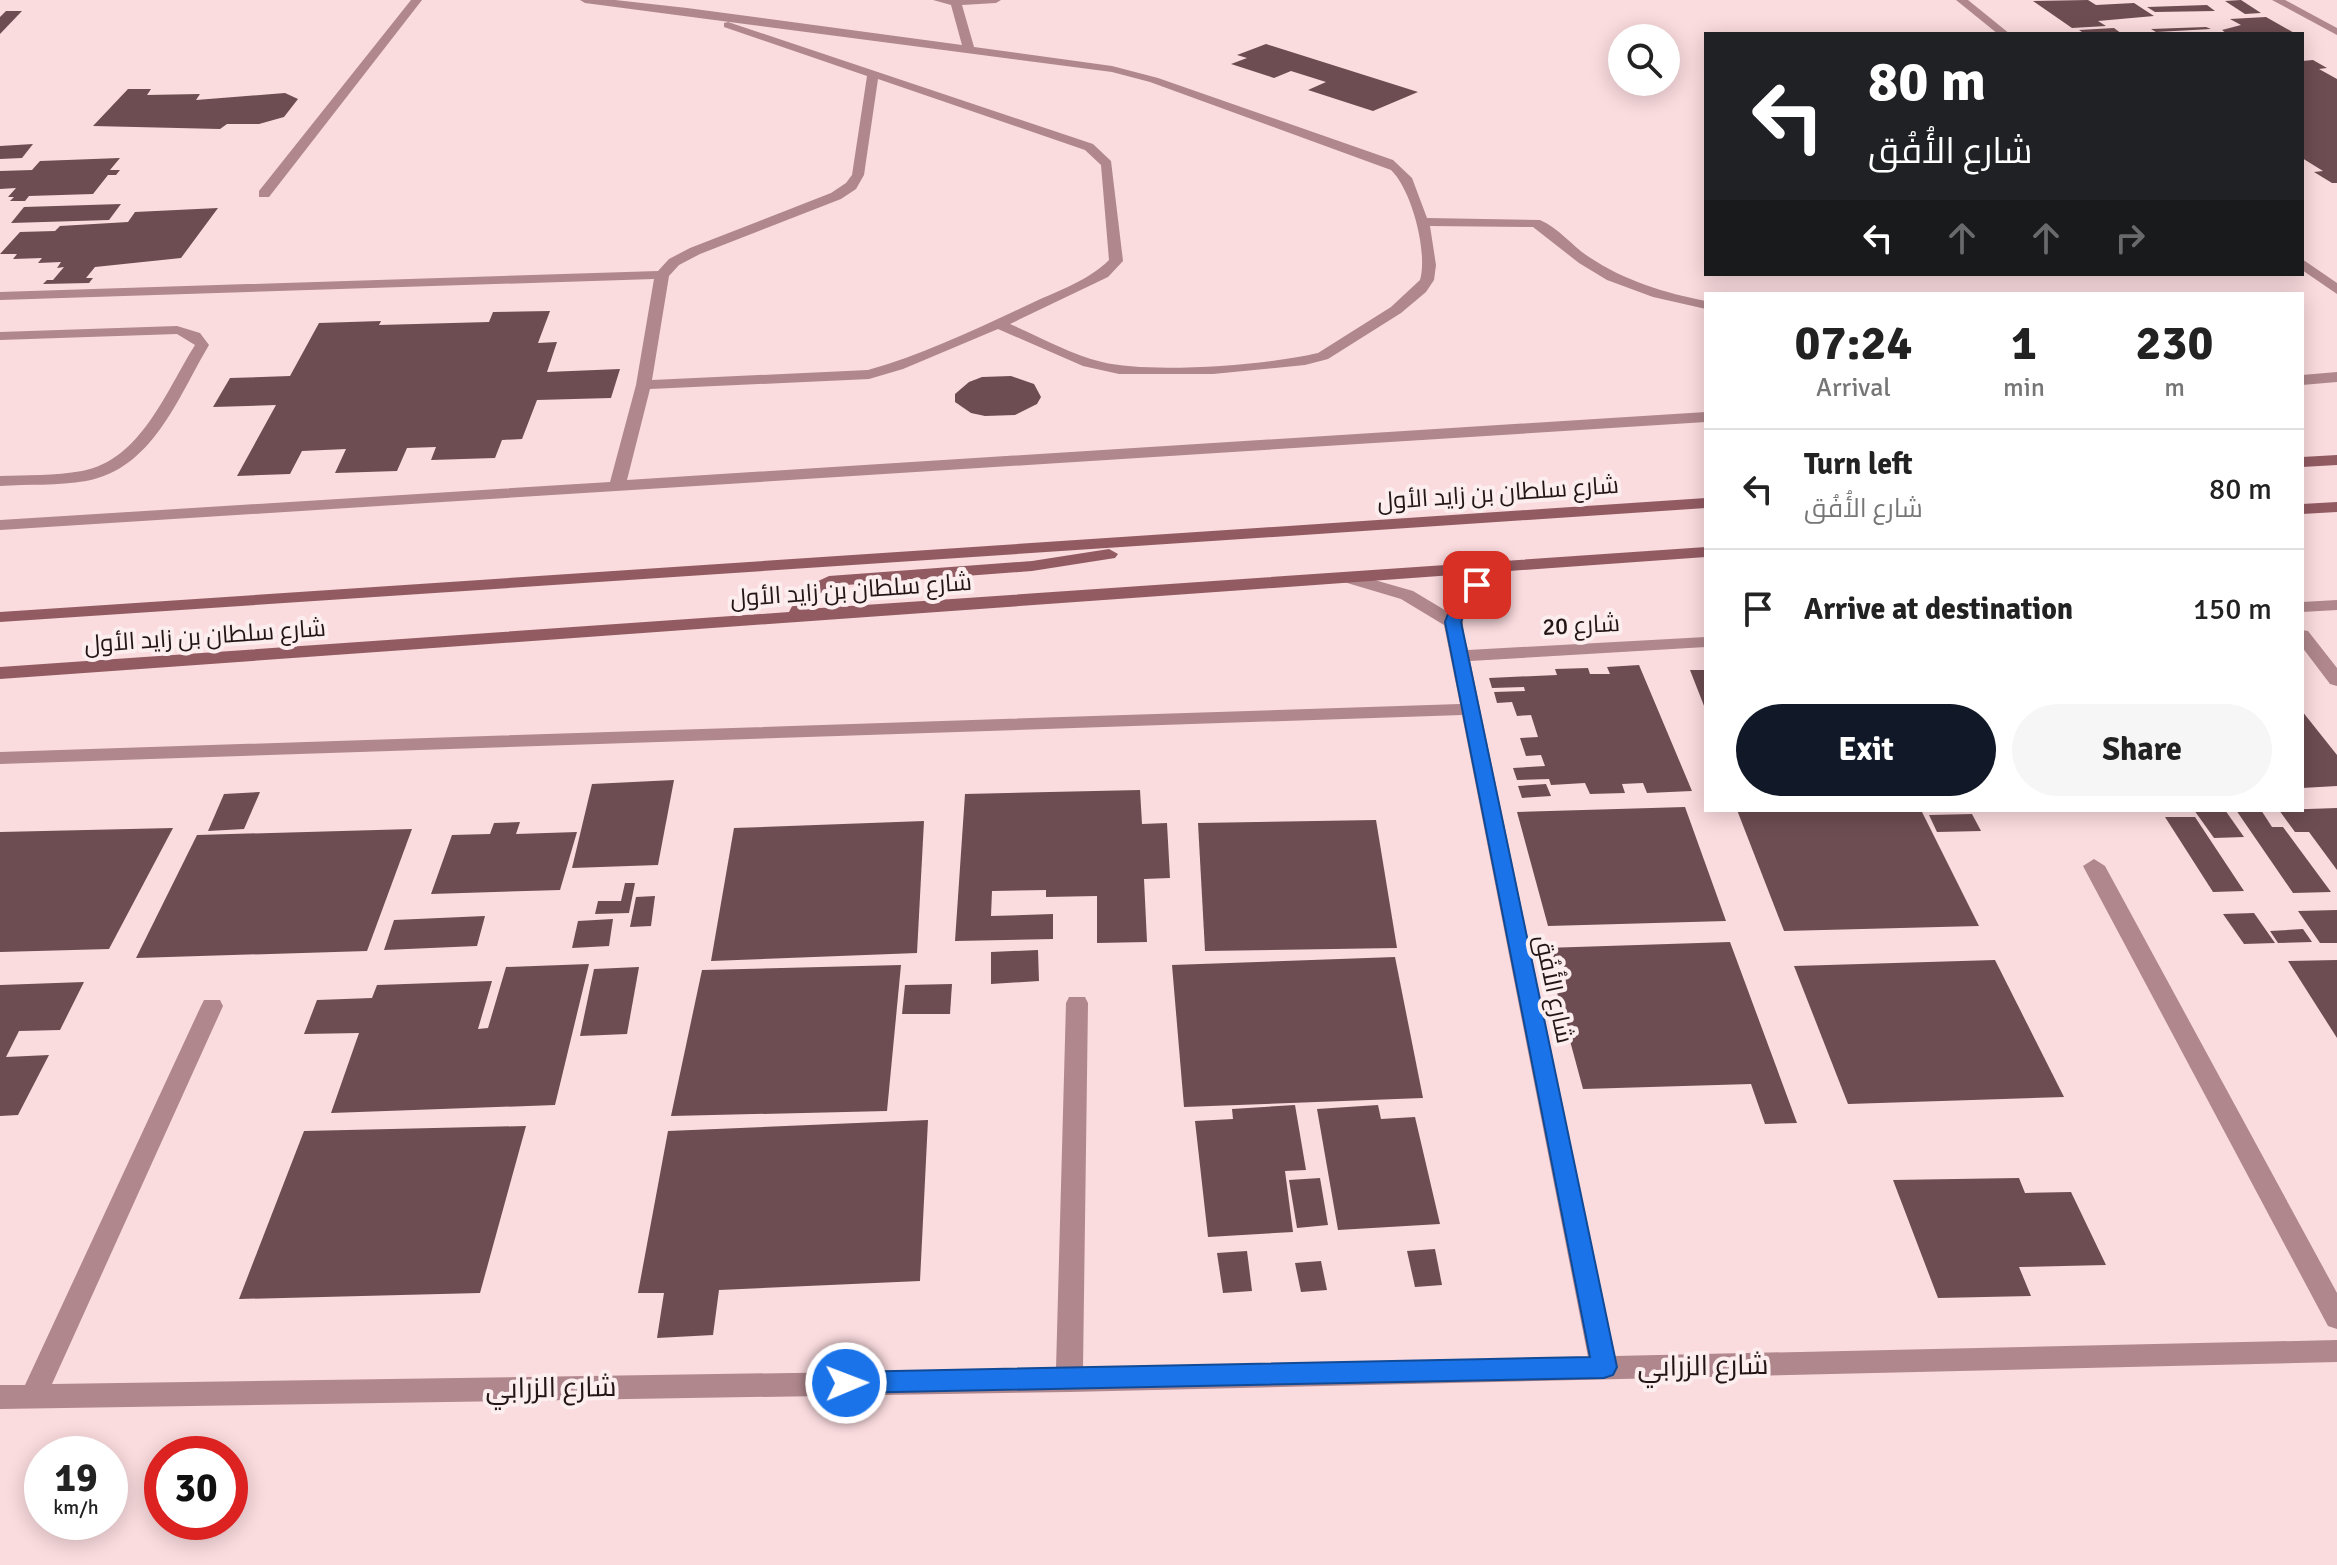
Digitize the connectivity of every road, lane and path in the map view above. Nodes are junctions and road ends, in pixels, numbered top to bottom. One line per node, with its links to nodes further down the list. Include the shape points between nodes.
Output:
1 (417, 0): 13 (street)
2 (585, 0): 8 (street)
3 (938, 0): 7 (street)
4 (996, 0): 7 (street)
5 (1961, 0): 9 (street)
6 (2277, 0): 10 (street)
7 (956, 2): 11 (street)
8 (687, 11): 11 (street); 12 (street)
9 (2002, 32)
10 (2337, 32)
11 (969, 49): 14 (street, via 1134,74 1378,158 1404,174)
12 (873, 74): 16 (street, via 858,175 851,186 683,256); 20 (street, via 1074,139 1107,164 1116,253 1111,268)
13 (264, 194)
14 (1422, 222): 19 (street, via 1535,223 1618,279); 20 (street, via 1429,277 1418,293 1311,361 1112,369)
15 (2304, 265): 17 (street)
16 (662, 275): 18 (street); 24 (street)
17 (2337, 290)
18 (0, 296)
19 (1704, 305)
20 (998, 324): 24 (street, via 869,374)
21 (0, 336): 28 (street, via 177,330 199,338 202,345 142,444 122,462 85,476)
22 (2337, 377): 23 (street)
23 (2304, 380)
24 (644, 385): 29 (street)
25 (1704, 417): 29 (street)
26 (2337, 460): 27 (main road)
27 (2304, 462)
28 (0, 481)
29 (617, 486): 33 (street)
30 (1704, 503): 34 (main road, شارع سلطان بن زايد الأول)
31 (2337, 507): 32 (main road)
32 (2304, 509)
33 (0, 525)
34 (1175, 539): 40 (main road, شارع سلطان بن زايد الأول); 41 (main road, via 1032,566 829,581 807,593 797,609)
35 (1704, 552): 36 (main road, شارع سلطان بن زايد الأول)
36 (1507, 566): 37 (main road, شارع سلطان بن زايد الأول); 42 (street, via 1466,596)
37 (1350, 578): 41 (main road, شارع سلطان بن زايد الأول); 42 (street, via 1407,595)
38 (2337, 605): 39 (street)
39 (2304, 607)
40 (0, 617)
41 (799, 618): 46 (main road, شارع سلطان بن زايد الأول)
42 (1453, 622): 45 (street, شارع الأُفُق)
43 (2304, 638): 47 (street)
44 (1704, 642): 45 (street, شارع 20)
45 (1460, 656): 48 (street, شارع الأُفُق)
46 (0, 673)
47 (2337, 680)
48 (1470, 709): 49 (street); 55 (street, شارع الأُفُق)
49 (0, 758)
50 (2094, 866): 53 (street)
51 (1077, 1003): 56 (street)
52 (212, 1006): 57 (street)
53 (2337, 1318)
54 (2337, 1351): 55 (street, شارع الزرابي)
55 (1604, 1367): 56 (street, شارع الزرابي)
56 (1069, 1380): 57 (street, شارع الزرابي)
57 (33, 1396): 58 (street, شارع الزرابي)
58 (0, 1397)

